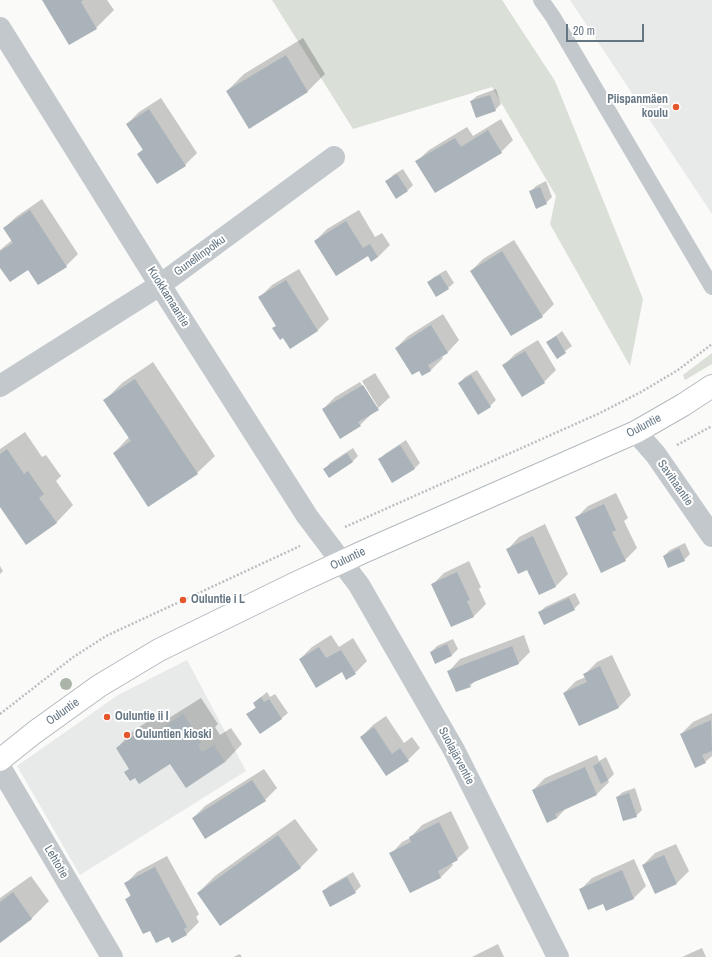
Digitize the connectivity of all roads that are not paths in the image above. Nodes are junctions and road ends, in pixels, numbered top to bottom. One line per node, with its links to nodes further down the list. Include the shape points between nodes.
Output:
1 (541, 0): 5 (lane)
2 (0, 28): 4 (street, Kuokkamaantie)
3 (334, 157): 4 (street, Gunellinpolku)
4 (160, 285): 6 (street, Gunellinpolku); 10 (street, Kuokkamaantie, via 307,516)
5 (712, 287)
6 (0, 386)
7 (712, 386): 8 (main road, Ouluntie)
8 (636, 432): 9 (street, Savihaantie); 10 (main road, Ouluntie)
9 (712, 536)
10 (342, 562): 11 (main road, Ouluntie, via 159,650 99,686 34,732); 14 (street, Suolajärventie, via 359,585 454,750)
11 (0, 760)
12 (0, 767): 13 (street, Lehtotie)
13 (112, 957)
14 (558, 957)

